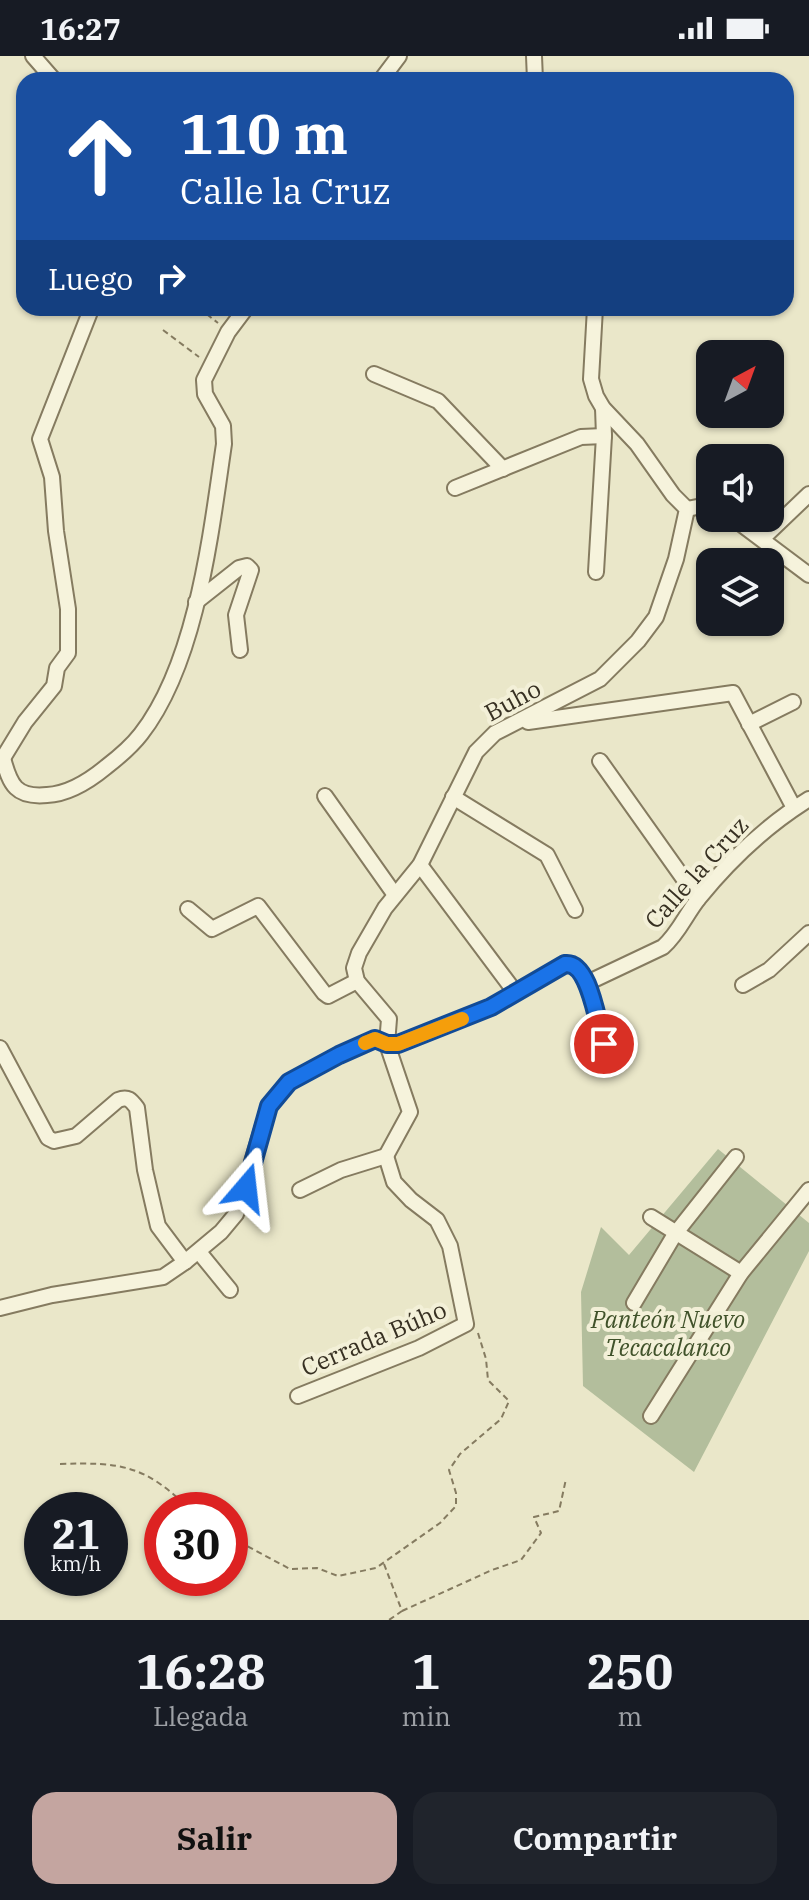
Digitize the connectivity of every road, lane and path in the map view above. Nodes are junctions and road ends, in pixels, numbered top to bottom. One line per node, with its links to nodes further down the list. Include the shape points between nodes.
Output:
1 (33, 56): 2 (street)
2 (47, 72)
3 (88, 316): 27 (street, via 40,439 52,477 68,653 57,668 54,686)
4 (209, 316): 8 (path)
5 (240, 316): 8 (street)
6 (595, 316): 11 (street, via 591,379)
7 (163, 330): 9 (path)
8 (228, 332): 9 (street)
9 (209, 365): 22 (street, via 205,394 223,426 224,444)
10 (374, 374): 13 (street, via 438,401)
11 (603, 408): 12 (street); 17 (street)
12 (604, 436): 13 (street, via 581,437); 20 (street)
13 (503, 469): 14 (street)
14 (455, 488)
15 (809, 494): 19 (street)
16 (696, 507): 17 (street)
17 (687, 509): 25 (street, Buho, via 656,617 638,641 600,679)
18 (754, 532): 19 (street)
19 (763, 538): 21 (street)
20 (596, 572)
21 (809, 575)
22 (196, 602): 23 (street, via 239,568 251,570 236,615); 27 (street, via 169,687 141,735 90,781 57,795 30,797 15,787)
23 (240, 650)
24 (793, 702): 26 (street)
25 (515, 723): 26 (street, via 733,693); 30 (street, Buho, via 485,741)
26 (749, 724): 32 (street)
27 (2, 758)
28 (600, 761): 35 (street)
29 (325, 796): 34 (street)
30 (453, 797): 33 (street, Buho); 37 (street, via 547,855)
31 (809, 799): 32 (street, Calle la Cruz)
32 (794, 808): 35 (street, Calle la Cruz, via 764,830)
33 (420, 865): 34 (street, Buho); 42 (street)
34 (395, 895): 39 (street, Buho, via 359,953)
35 (698, 899): 40 (street, Calle la Cruz, via 663,947)
36 (188, 909): 39 (street, via 212,929 258,906 324,993 334,994)
37 (575, 910)
38 (809, 933): 41 (street, via 769,970)
39 (357, 981): 43 (street, via 389,1019)
40 (587, 983): 42 (street, via 572,963); 44 (street)
41 (743, 985)
42 (515, 992): 43 (street, via 491,1007)
43 (387, 1044): 46 (street, via 410,1112); 52 (street, via 375,1039 289,1082 269,1106 236,1214)
44 (604, 1044)
45 (0, 1048): 53 (street, via 54,1141 76,1136 118,1100 131,1100 137,1108 158,1226)
46 (386, 1156): 48 (street); 58 (street, Cerrada Búho, via 394,1182 437,1220 450,1246)
47 (736, 1157): 51 (street)
48 (300, 1190)
49 (809, 1190): 54 (street)
50 (651, 1217): 51 (street)
51 (675, 1234): 54 (street); 56 (street)
52 (199, 1252): 53 (street); 55 (street)
53 (185, 1262): 57 (street, via 163,1277)
54 (741, 1273): 60 (street)
55 (230, 1290)
56 (634, 1303)
57 (0, 1308)
58 (466, 1324): 59 (street, Cerrada Búho); 65 (path, via 478,1334 488,1380 509,1401 501,1419 449,1470 456,1506)
59 (298, 1396)
60 (651, 1416)
61 (60, 1464): 63 (path, via 124,1465)
62 (566, 1479): 66 (path, via 559,1511 534,1517 541,1533 521,1560)
63 (172, 1492)
64 (248, 1547): 65 (path, via 290,1569 317,1568 338,1576)
65 (383, 1563): 66 (path)
66 (402, 1611): 67 (path)
67 (389, 1620)

